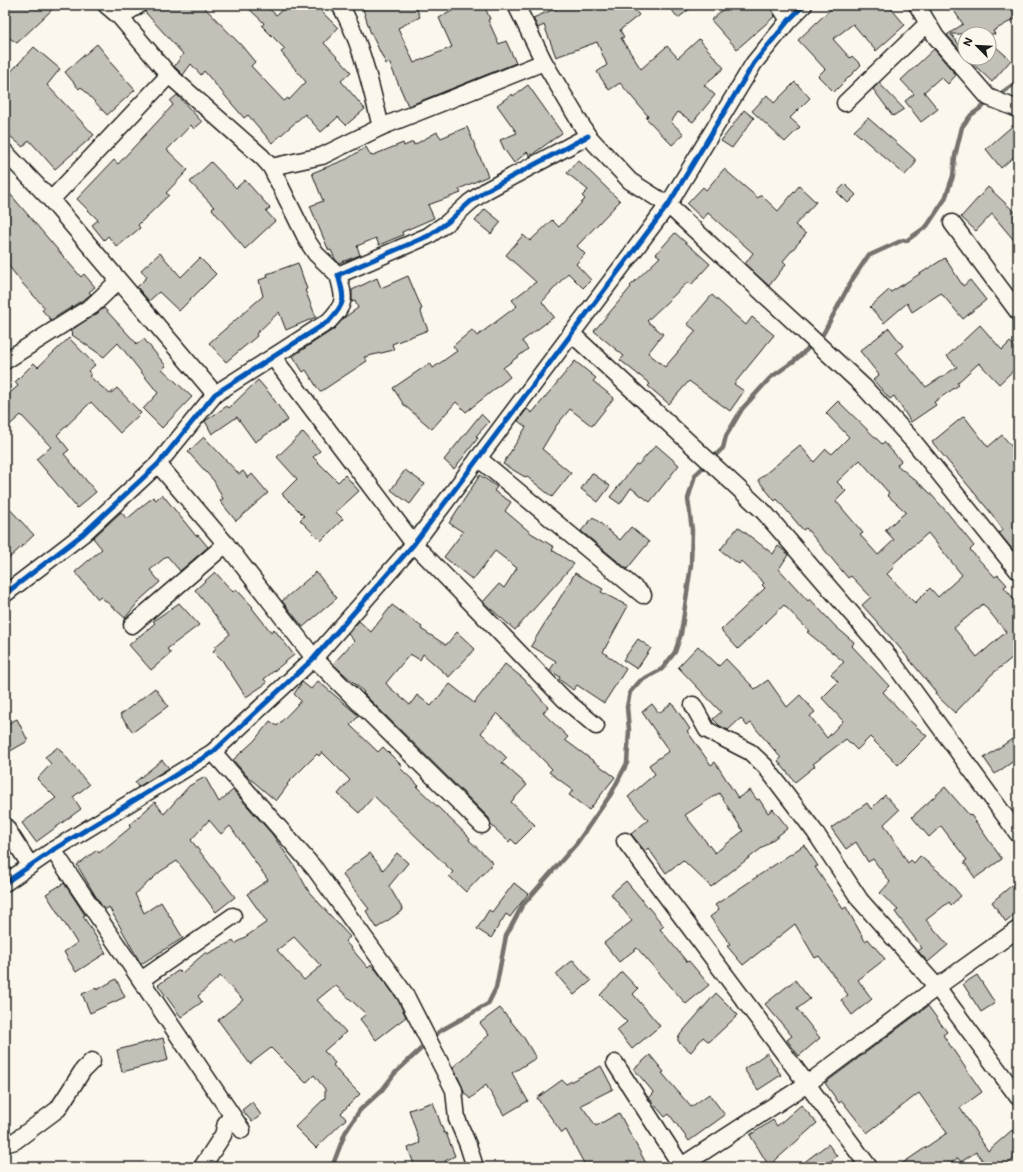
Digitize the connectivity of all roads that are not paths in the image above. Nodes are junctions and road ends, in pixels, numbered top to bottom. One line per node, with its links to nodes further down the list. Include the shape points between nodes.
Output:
1 (106, 5): 8 (street)
2 (139, 5): 8 (street)
3 (340, 5): 15 (street, via 361,49)
4 (516, 5): 11 (street)
5 (779, 5): 9 (street)
6 (804, 5): 9 (street)
7 (917, 5): 10 (street)
8 (120, 17): 12 (street)
9 (789, 20): 20 (street, via 754,63)
10 (927, 24): 13 (street); 14 (street, via 988,97)
11 (544, 62): 15 (street); 16 (street)
12 (170, 75): 18 (street); 19 (street)
13 (845, 103)
14 (1018, 109)
15 (381, 127): 18 (street, via 322,156)
16 (588, 136): 20 (street, via 630,181); 22 (street, via 487,190 428,236)
17 (5, 152): 19 (street)
18 (271, 167): 22 (street, via 312,248)
19 (51, 200): 23 (street)
20 (668, 206): 25 (street); 33 (street, via 863,386 914,442)
21 (952, 223): 24 (street)
22 (338, 275): 26 (street, via 343,293 341,308 329,321)
23 (118, 281): 27 (street, via 92,306); 28 (street)
24 (1018, 312)
25 (571, 333): 29 (street); 43 (street, via 764,512 889,656)
26 (273, 357): 28 (street); 32 (street)
27 (5, 361)
28 (215, 394): 30 (street)
29 (478, 458): 32 (street); 35 (street)
30 (158, 464): 31 (street); 34 (street, via 83,534)
31 (226, 544): 36 (street); 37 (street)
32 (414, 544): 37 (street); 39 (street, via 564,699)
33 (1018, 571)
34 (5, 594)
35 (643, 595)
36 (132, 625)
37 (314, 658): 40 (street); 41 (street)
38 (693, 705): 51 (street, via 707,730 750,752 765,766 815,832 860,900)
39 (596, 726)
40 (214, 752): 45 (street); 60 (street, via 315,869 405,994 454,1090 457,1119)
41 (482, 825)
42 (5, 826): 46 (street)
43 (1018, 834)
44 (624, 841): 54 (street)
45 (53, 850): 46 (street); 50 (street)
46 (30, 865): 47 (street)
47 (5, 883)
48 (233, 916): 50 (street)
49 (1018, 929): 51 (street)
50 (141, 980): 56 (street)
51 (937, 987): 54 (street); 55 (street)
52 (92, 1061): 58 (street, via 83,1070 58,1109 15,1141)
53 (614, 1063): 61 (street)
54 (807, 1084): 61 (street); 62 (street)
55 (1018, 1097)
56 (232, 1116): 57 (street); 59 (street)
57 (242, 1130)
58 (5, 1144)
59 (202, 1167)
60 (475, 1167)
61 (681, 1167)
62 (869, 1167)

